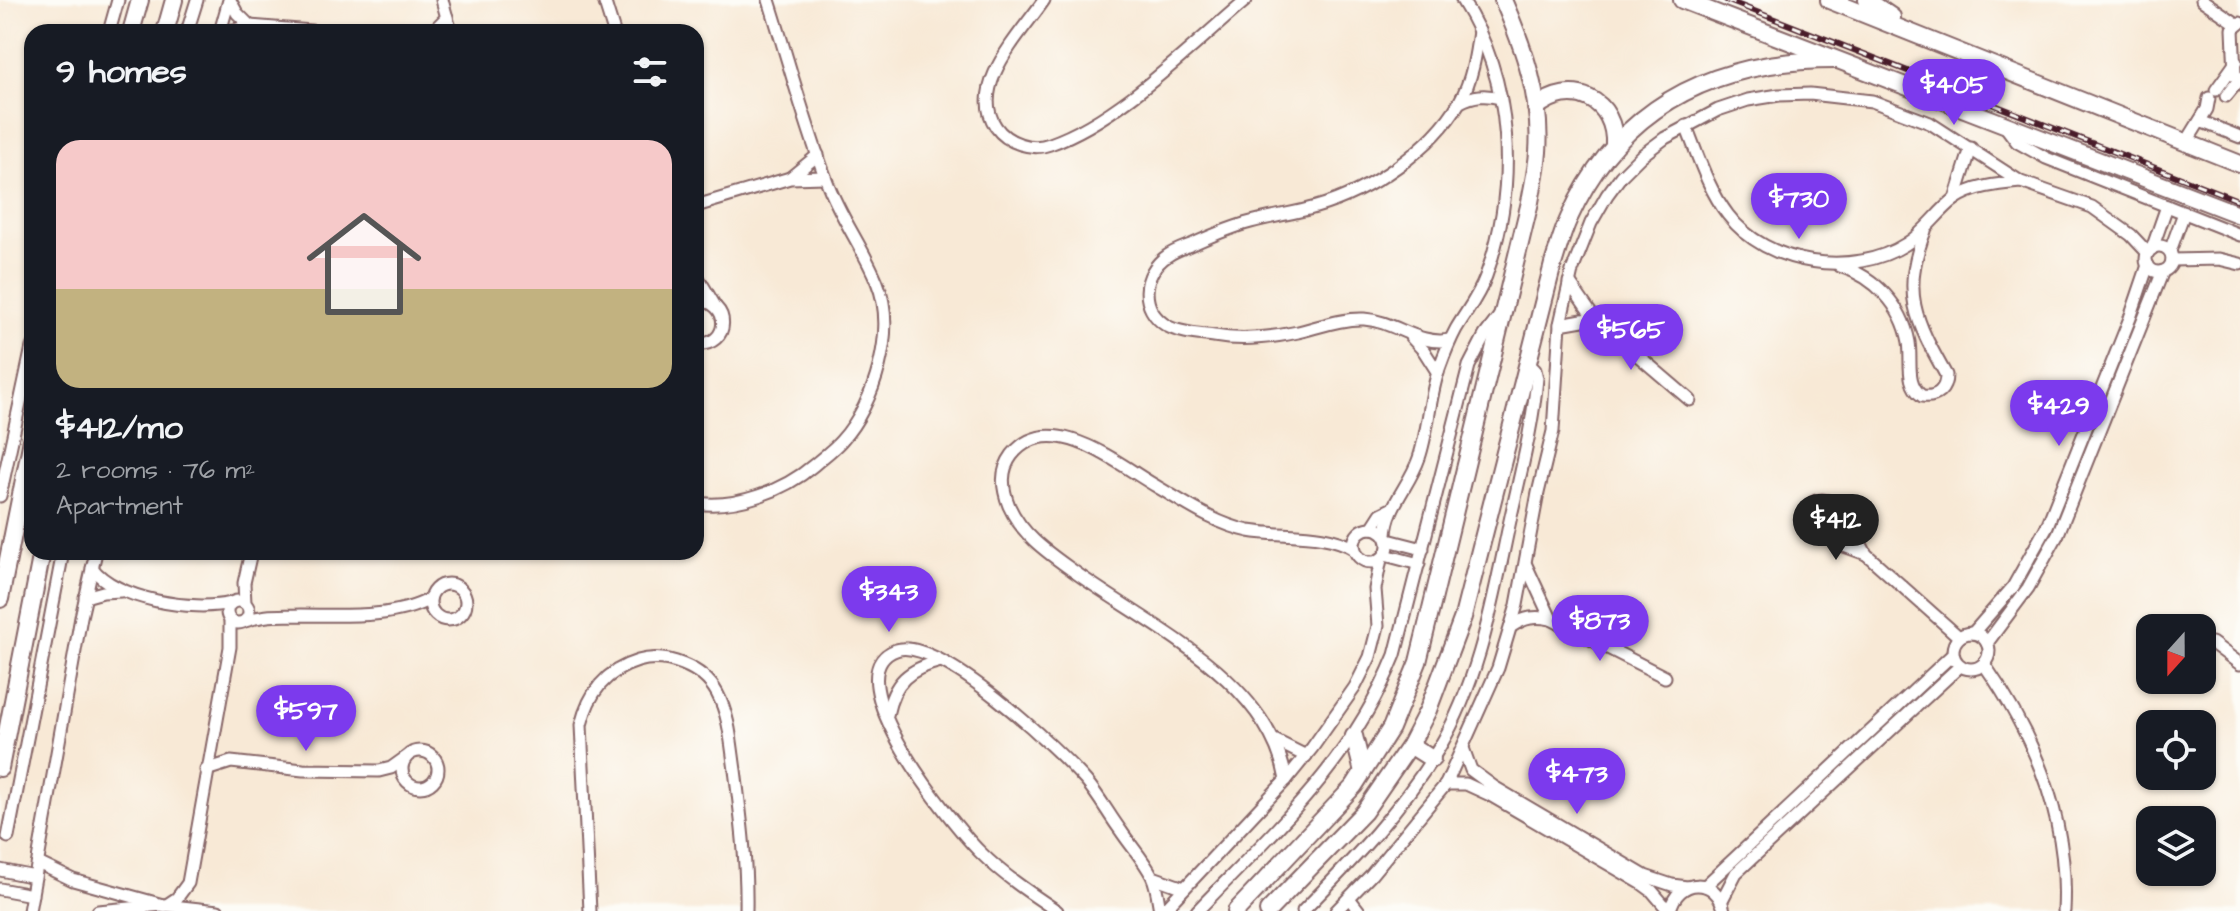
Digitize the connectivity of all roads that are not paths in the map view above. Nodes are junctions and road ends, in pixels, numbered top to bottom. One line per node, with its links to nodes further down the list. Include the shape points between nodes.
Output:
1 (118, 0): 19 (street)
2 (140, 0): 20 (street)
3 (174, 0): 21 (street)
4 (197, 0): 22 (street)
5 (230, 0): 23 (street); 24 (street)
6 (442, 0): 17 (street)
7 (604, 0): 27 (street)
8 (769, 0): 46 (street)
9 (1044, 0): 10 (street, via 991,77 986,95 997,130 1030,147 1048,145 1108,116)
10 (1246, 0)
11 (1462, 0): 28 (street)
12 (1503, 0): 38 (street, via 1522,44)
13 (1682, 0): 32 (street)
14 (1829, 0): 29 (street)
15 (1867, 0): 29 (street)
16 (2202, 0): 18 (street)
17 (447, 17): 25 (street); 26 (street)
18 (2238, 23): 33 (street, via 2232,34)
19 (111, 24)
20 (133, 24)
21 (167, 24)
22 (190, 24)
23 (224, 24)
24 (248, 24)
25 (440, 24)
26 (449, 24)
27 (612, 24)
28 (1479, 31): 30 (street); 31 (street)
29 (1916, 34): 43 (street)
30 (1475, 58): 31 (street); 37 (street)
31 (1491, 58): 35 (street)
32 (1835, 60): 40 (street); 44 (street, via 1763,64 1721,75 1644,118)
33 (2236, 61): 34 (street); 36 (street)
34 (2240, 80): 36 (street)
35 (1500, 98): 37 (street, via 1473,96); 71 (street, via 1507,180 1494,245 1485,279)
36 (2215, 100): 39 (street)
37 (1460, 102): 70 (street, via 1412,155 1352,194 1225,230 1169,254 1147,281 1147,299 1155,315 1168,327 1185,331 1261,338 1363,319)
38 (1536, 108): 44 (street, via 1563,94 1584,96 1609,116); 67 (street, via 1538,150 1530,202)
39 (2200, 121): 42 (street); 43 (street)
40 (2004, 125): 53 (street, via 2029,150); 55 (street)
41 (1686, 126): 45 (street, via 1748,100 1841,95 1901,110); 60 (street, via 1714,194 1749,236 1772,250); 63 (street, via 1621,176 1591,223)
42 (2240, 137)
43 (2186, 143): 47 (street)
44 (1614, 147): 73 (street, via 1568,219)
45 (1971, 148): 50 (street); 51 (street)
46 (818, 155): 48 (street); 49 (street)
47 (2240, 164)
48 (825, 177): 49 (street); 79 (street, via 883,300 883,350 869,398 842,440 804,473 760,496)
49 (790, 178): 52 (street)
50 (2021, 182): 51 (street); 58 (street, via 2092,207)
51 (1955, 199): 56 (street)
52 (704, 203)
53 (2167, 206): 54 (street); 58 (street)
54 (2184, 213): 57 (street); 59 (street)
55 (2240, 215)
56 (1925, 230): 60 (street, via 1883,256); 60 (street, via 1913,296 1925,340 1946,375 1937,395 1922,396 1912,385 1905,326 1884,292)
57 (2240, 235)
58 (2149, 255): 59 (street, via 2161,246); 62 (street, via 2154,271); 112 (street, via 2047,526 2013,587)
59 (2171, 255): 61 (street); 62 (street)
60 (1834, 264)
61 (2240, 264)
62 (2163, 271): 114 (street, via 2058,534 2028,588)
63 (1569, 282): 68 (street); 69 (street)
64 (704, 287): 66 (street)
65 (704, 301): 66 (street)
66 (716, 306): 72 (street, via 722,316 720,332)
67 (1504, 311): 87 (street, via 1469,366); 137 (street, via 1418,662 1391,728)
68 (1594, 318): 69 (street); 76 (street)
69 (1560, 324): 95 (street, via 1554,422)
70 (1407, 334): 71 (street); 74 (street)
71 (1450, 340): 74 (street)
72 (704, 344)
73 (1528, 363): 127 (street, via 1463,617); 129 (street, via 1537,382 1490,612 1467,690)
74 (1438, 373): 80 (street, via 1421,454)
75 (24, 384): 78 (street)
76 (1690, 400)
77 (24, 480): 101 (street)
78 (0, 496)
79 (704, 504)
80 (1391, 509): 82 (street); 85 (street)
81 (1838, 512): 84 (street, via 1836,526); 84 (street, via 1824,500 1807,508 1808,527); 89 (street)
82 (1372, 528): 83 (street); 85 (street)
83 (1359, 533): 86 (street); 88 (street)
84 (1824, 533): 89 (street)
85 (1387, 538): 87 (street); 90 (street)
86 (1333, 539): 88 (street); 125 (street, via 1245,530 1218,521 1092,448 1058,435 1031,440 1006,463 1003,488 1021,526 1039,546 1215,668)
87 (1423, 549): 96 (street)
88 (1358, 554): 90 (street, via 1371,562); 98 (street)
89 (1866, 554): 113 (street)
90 (1383, 557): 96 (street); 98 (street)
91 (40, 560): 133 (street)
92 (61, 560): 142 (street)
93 (94, 560): 97 (street)
94 (249, 560): 103 (street)
95 (1526, 563): 108 (street); 111 (street)
96 (1419, 564): 124 (street, via 1395,655)
97 (92, 568): 99 (street); 100 (street)
98 (1375, 589): 130 (street, via 1378,626 1370,657)
99 (121, 591): 100 (street); 104 (street)
100 (85, 597): 143 (street)
101 (0, 599)
102 (430, 599): 105 (street); 107 (street); 107 (street, via 446,584 457,586 466,600 456,619)
103 (239, 603): 104 (street); 106 (street); 109 (street, via 226,611); 110 (street, via 249,613)
104 (202, 607): 109 (street)
105 (407, 608): 106 (street); 107 (street)
106 (266, 615): 110 (street)
107 (434, 615)
108 (1551, 619): 111 (street, via 1537,616); 122 (street)
109 (229, 620): 110 (street); 116 (street)
110 (244, 622): 116 (street)
111 (1512, 626): 128 (street)
112 (1973, 633): 113 (street); 114 (street)
113 (1959, 637): 117 (street)
114 (1987, 643): 119 (street)
115 (2216, 646): 120 (street)
116 (230, 647): 126 (street)
117 (1952, 655): 121 (street); 148 (street)
118 (941, 661): 123 (street, via 920,666 902,679 890,698); 123 (street, via 898,649 884,658 876,673); 146 (street, via 1011,707 1086,782)
119 (1984, 664): 121 (street); 171 (street, via 2014,710 2043,773 2063,856)
120 (2240, 664)
121 (1960, 666): 154 (street, via 1736,873)
122 (1665, 677)
123 (886, 719): 163 (street, via 908,762 978,851)
124 (1354, 736): 137 (street); 165 (street, via 1306,798)
125 (1274, 740): 130 (street); 138 (street)
126 (211, 745): 132 (street); 134 (street)
127 (1410, 745): 129 (street); 166 (street, via 1364,812)
128 (1461, 752): 129 (street); 135 (street); 141 (street)
129 (1436, 753): 135 (street); 167 (street, via 1405,799)
130 (1306, 756): 138 (street)
131 (405, 758): 136 (street); 139 (street, via 401,769); 139 (street, via 426,752 438,770 425,787)
132 (231, 762): 134 (street); 136 (street)
133 (0, 768)
134 (206, 770): 147 (street)
135 (1452, 770): 140 (street)
136 (379, 771): 139 (street)
137 (1363, 772): 156 (street)
138 (1286, 780): 150 (street)
139 (406, 782)
140 (1446, 784): 141 (street); 153 (street)
141 (1484, 786): 149 (street, via 1645,876); 170 (street, via 1641,883)
142 (8, 837)
143 (38, 863): 145 (street); 155 (street, via 73,880)
144 (0, 870): 145 (street)
145 (35, 877): 152 (street)
146 (1153, 877): 150 (street); 164 (street)
147 (188, 883): 155 (street); 157 (street)
148 (1705, 886): 149 (street); 154 (street)
149 (1687, 887): 170 (street)
150 (1184, 888): 164 (street)
151 (0, 889): 152 (street)
152 (32, 895): 158 (street)
153 (1349, 898): 168 (street); 169 (street)
154 (1723, 905)
155 (164, 906): 157 (street); 159 (street)
156 (1241, 908)
157 (202, 909): 160 (street)
158 (29, 911)
159 (98, 911)
160 (218, 911)
161 (590, 911): 162 (street, via 581,725 601,681 622,666 647,658 673,660 697,671 715,689 727,713 743,833)
162 (746, 911)
163 (1057, 911)
164 (1161, 911)
165 (1197, 911)
166 (1268, 911)
167 (1303, 911)
168 (1336, 911)
169 (1359, 911)
170 (1670, 911)
171 (2064, 911)

